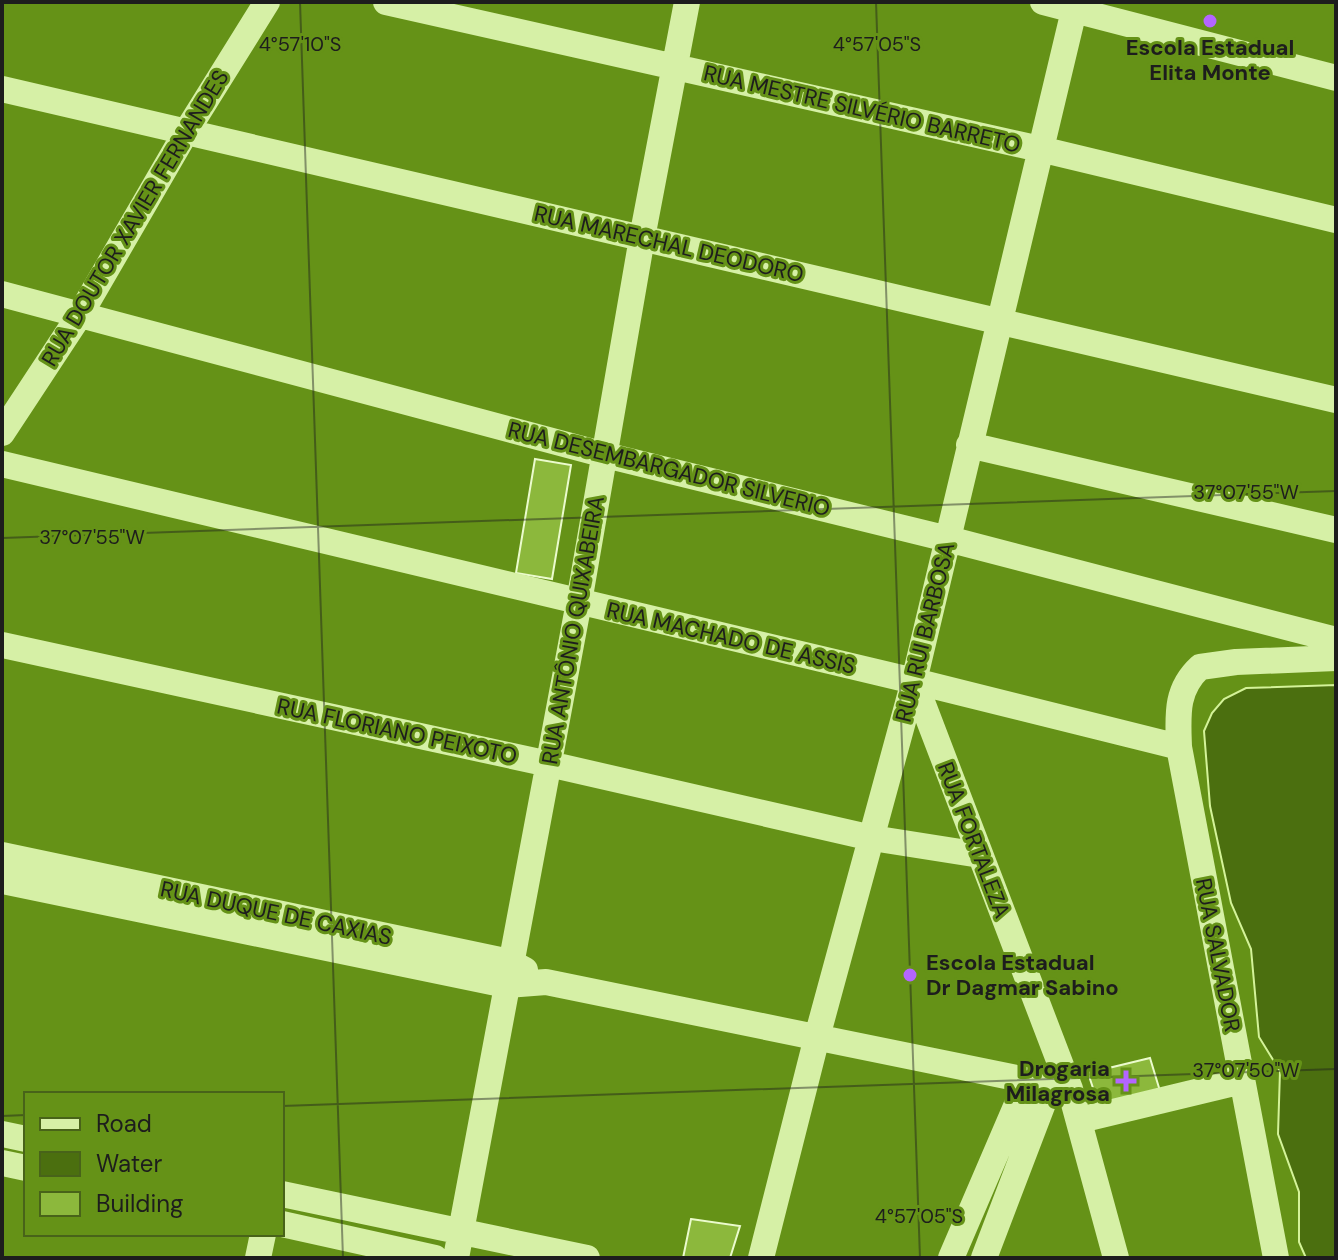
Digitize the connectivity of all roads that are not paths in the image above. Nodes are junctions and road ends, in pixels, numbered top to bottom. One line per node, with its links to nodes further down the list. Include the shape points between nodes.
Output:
1 (267, 2): 9 (street, RUA DOUTOR XAVIER FERNANDES)
2 (386, 2): 6 (street, RUA MESTRE SILVÉRIO BARRETO)
3 (687, 2): 6 (street, RUA ANTÔNIO QUIXABEIRA)
4 (1043, 2): 5 (street)
5 (1075, 6): 7 (street); 10 (street, RUA RUI BARBOSA)
6 (674, 67): 10 (street, RUA MESTRE SILVÉRIO BARRETO); 12 (street, RUA ANTÔNIO QUIXABEIRA)
7 (1336, 78)
8 (2, 89): 9 (street, RUA MARECHAL DEODORO)
9 (186, 132): 12 (street, RUA MARECHAL DEODORO); 14 (street, RUA DOUTOR XAVIER FERNANDES)
10 (1040, 149): 11 (street, RUA MESTRE SILVÉRIO BARRETO); 15 (street, RUA RUI BARBOSA)
11 (1336, 220)
12 (642, 238): 15 (street, RUA MARECHAL DEODORO); 19 (street, RUA ANTÔNIO QUIXABEIRA)
13 (2, 294): 14 (street, RUA DESEMBARGADOR SILVERIO)
14 (81, 313): 17 (street, RUA DOUTOR XAVIER FERNANDES); 19 (street, RUA DESEMBARGADOR SILVERIO)
15 (1000, 320): 16 (street, RUA MARECHAL DEODORO); 18 (street, RUA RUI BARBOSA)
16 (1336, 400)
17 (2, 433)
18 (969, 445): 21 (street); 22 (street, RUA RUI BARBOSA)
19 (605, 455): 22 (street, RUA DESEMBARGADOR SILVERIO); 23 (street, RUA ANTÔNIO QUIXABEIRA)
20 (2, 464): 23 (street, RUA MACHADO DE ASSIS)
21 (1336, 530)
22 (948, 539): 24 (street, RUA DESEMBARGADOR SILVERIO); 27 (street, RUA RUI BARBOSA)
23 (579, 602): 27 (street, RUA MACHADO DE ASSIS); 29 (street, RUA ANTÔNIO QUIXABEIRA)
24 (1336, 640)
25 (2, 645): 29 (street, RUA FLORIANO PEIXOTO)
26 (1336, 658): 28 (street, RUA SALVADOR, via 1200,667 1183,687 1178,706)
27 (914, 681): 28 (street, RUA MACHADO DE ASSIS); 30 (street, RUA RUI BARBOSA); 32 (street, RUA FORTALEZA)
28 (1179, 747): 36 (street, RUA SALVADOR)
29 (549, 764): 30 (street, RUA FLORIANO PEIXOTO); 34 (street, RUA ANTÔNIO QUIXABEIRA)
30 (872, 838): 32 (street, RUA FLORIANO PEIXOTO); 35 (street, RUA RUI BARBOSA)
31 (2, 855): 34 (street, RUA DUQUE DE CAXIAS)
32 (980, 855): 37 (street, RUA FORTALEZA)
33 (2, 881): 34 (street, RUA DUQUE DE CAXIAS)
34 (508, 974): 35 (street, RUA DUQUE DE CAXIAS); 45 (street, RUA ANTÔNIO QUIXABEIRA)
35 (817, 1037): 37 (street, RUA DUQUE DE CAXIAS); 51 (street, RUA RUI BARBOSA)
36 (1242, 1081): 38 (street); 55 (street, RUA SALVADOR)
37 (1049, 1085): 38 (street, RUA FORTALEZA); 52 (street); 53 (street)
38 (1080, 1120): 54 (street, RUA FORTALEZA)
39 (2, 1134): 40 (street)
40 (24, 1139)
41 (2, 1163): 42 (street)
42 (24, 1168)
43 (284, 1194): 45 (street)
44 (284, 1224): 48 (street)
45 (461, 1230): 49 (street, RUA ANTÔNIO QUIXABEIRA); 50 (street)
46 (263, 1236): 47 (street)
47 (258, 1258)
48 (435, 1258)
49 (456, 1258)
50 (587, 1258)
51 (761, 1258)
52 (951, 1258)
53 (984, 1258)
54 (1116, 1258)
55 (1276, 1258)

